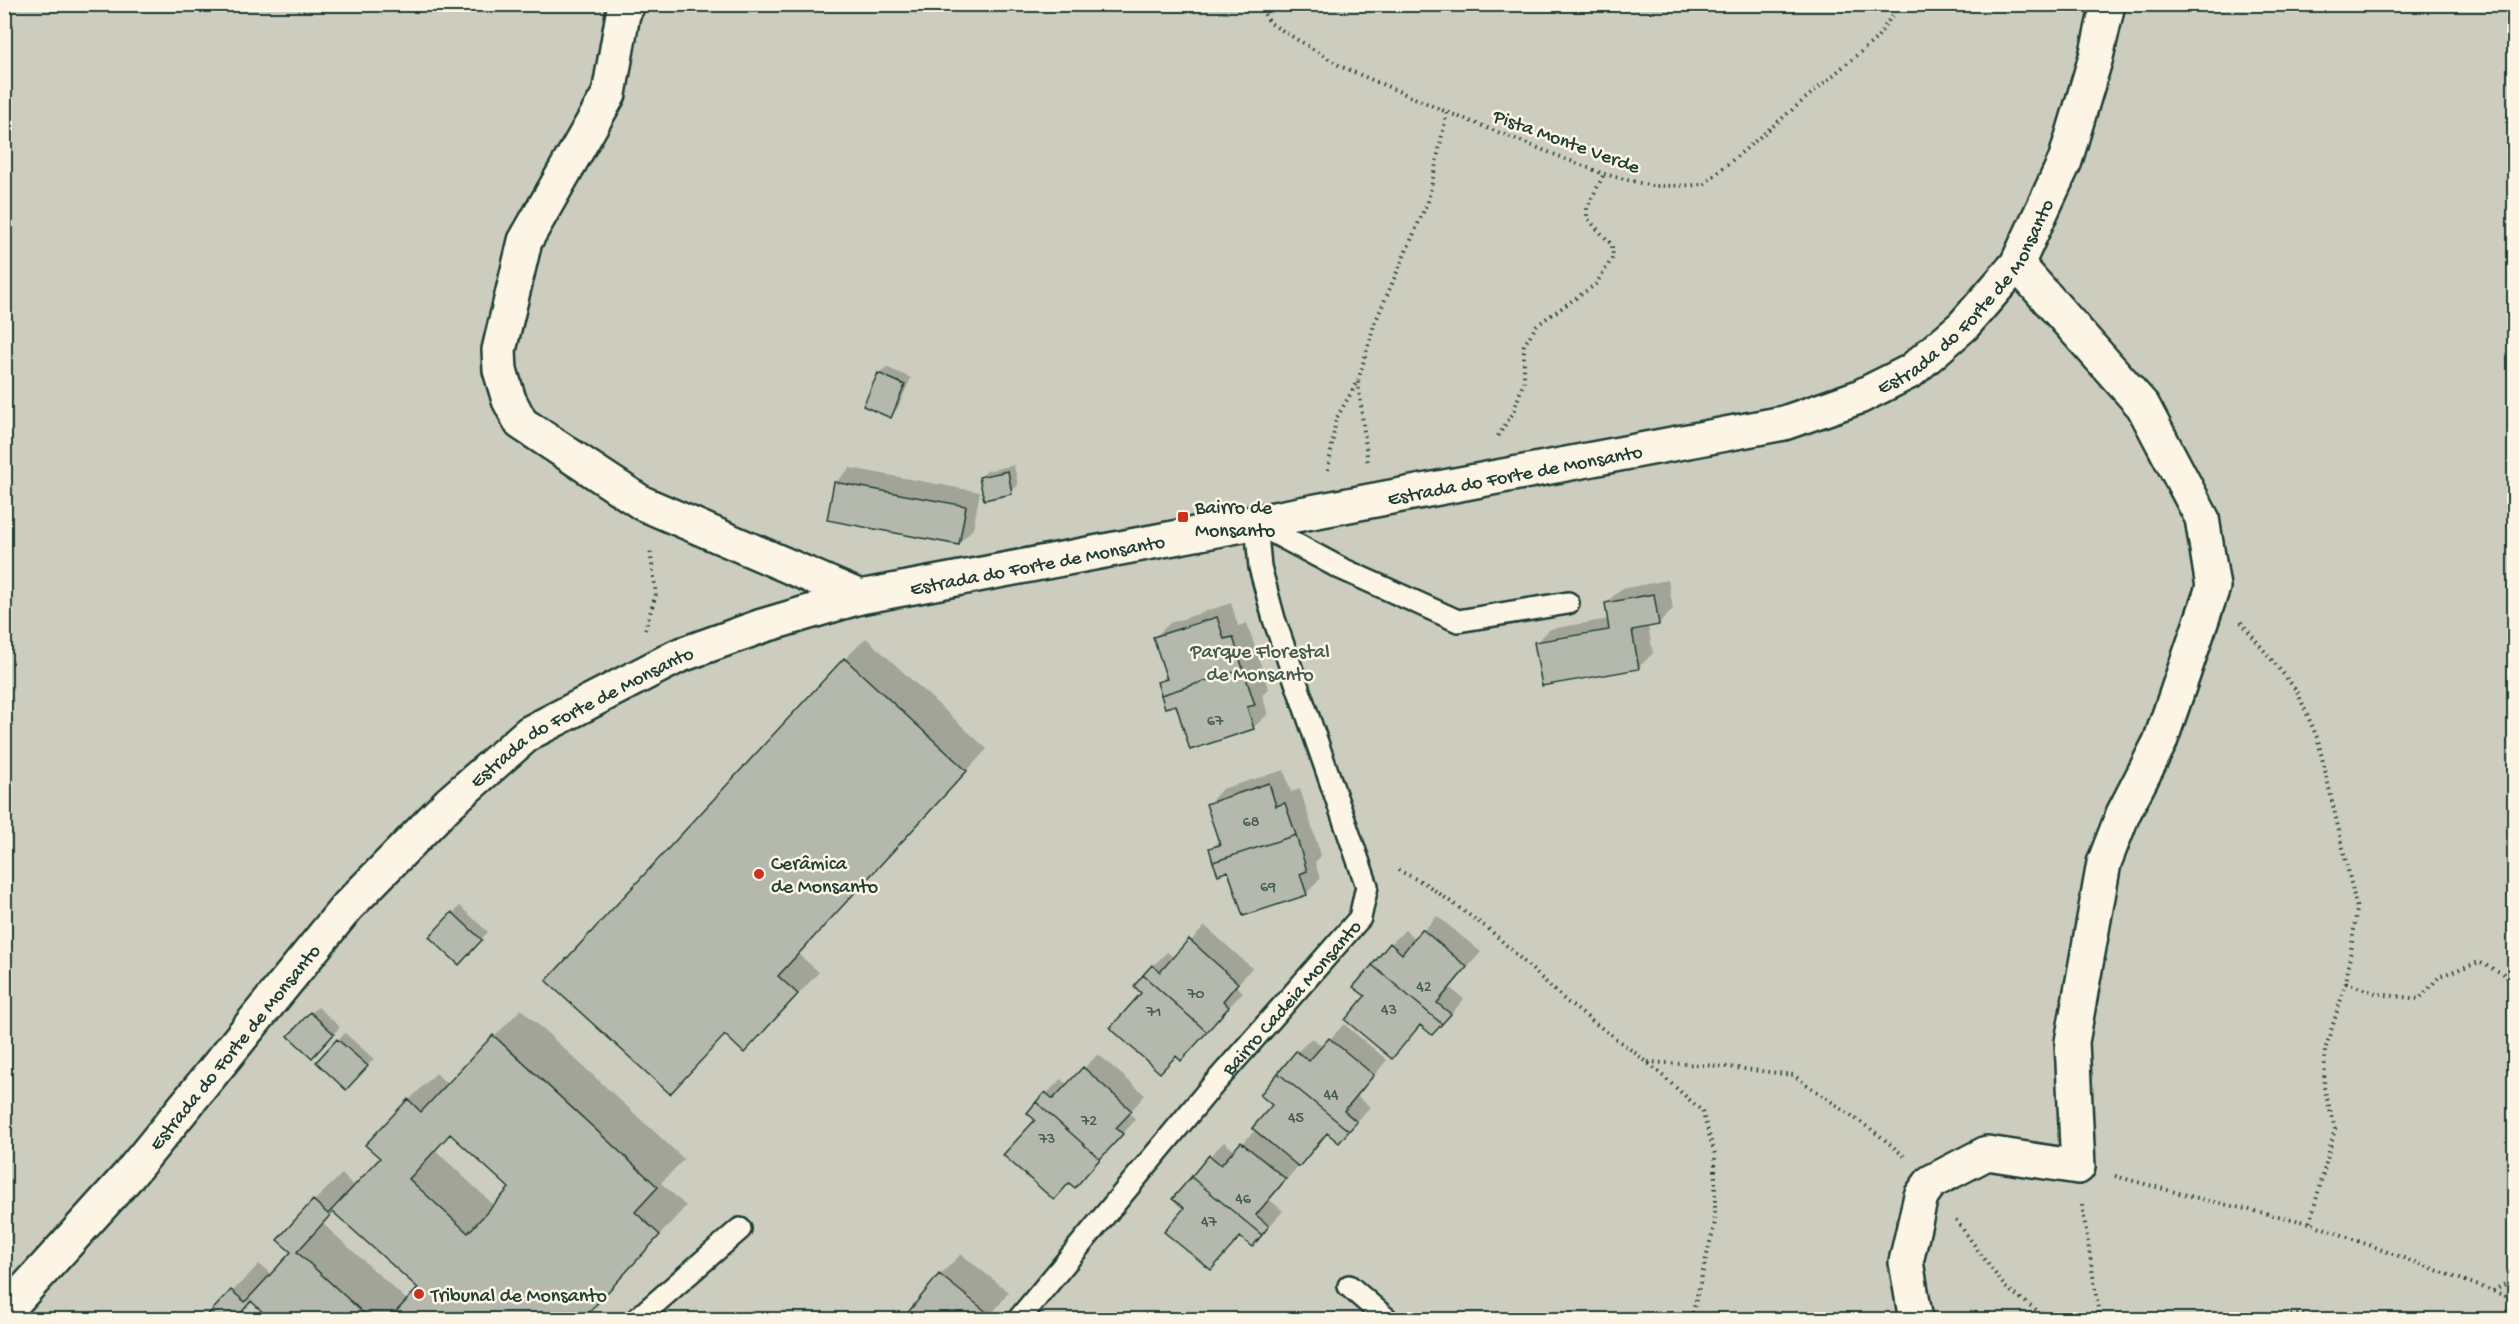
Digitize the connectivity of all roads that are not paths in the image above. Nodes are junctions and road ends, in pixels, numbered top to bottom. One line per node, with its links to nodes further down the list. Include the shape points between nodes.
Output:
1 (628, 4): 5 (street, via 609,94 525,241 499,350 505,390 521,423 642,503)
2 (2108, 4): 3 (street, Estrada do Forte de Monsanto, via 2065,161)
3 (2017, 264): 4 (street, Estrada do Forte de Monsanto, via 1963,326 1911,371 1858,397 1784,423); 13 (street, via 2143,406 2202,518 2213,587 2160,742 2123,814 2104,863 2072,1042 2078,1167 1987,1153 1931,1182 1921,1196 1906,1262)
4 (1256, 524): 5 (street, Estrada do Forte de Monsanto); 6 (lane, via 1340,568 1458,621); 11 (lane, Bairro Cadeia Monsanto, via 1260,567 1274,619 1367,886 1359,918 1207,1092)
5 (860, 597): 9 (street, Estrada do Forte de Monsanto, via 678,656 529,733 450,802 347,906 129,1175)
6 (1568, 603)
7 (740, 1229): 10 (lane)
8 (1349, 1286): 12 (lane)
9 (4, 1313)
10 (636, 1320)
11 (1018, 1320)
12 (1388, 1320)
13 (1916, 1320)

